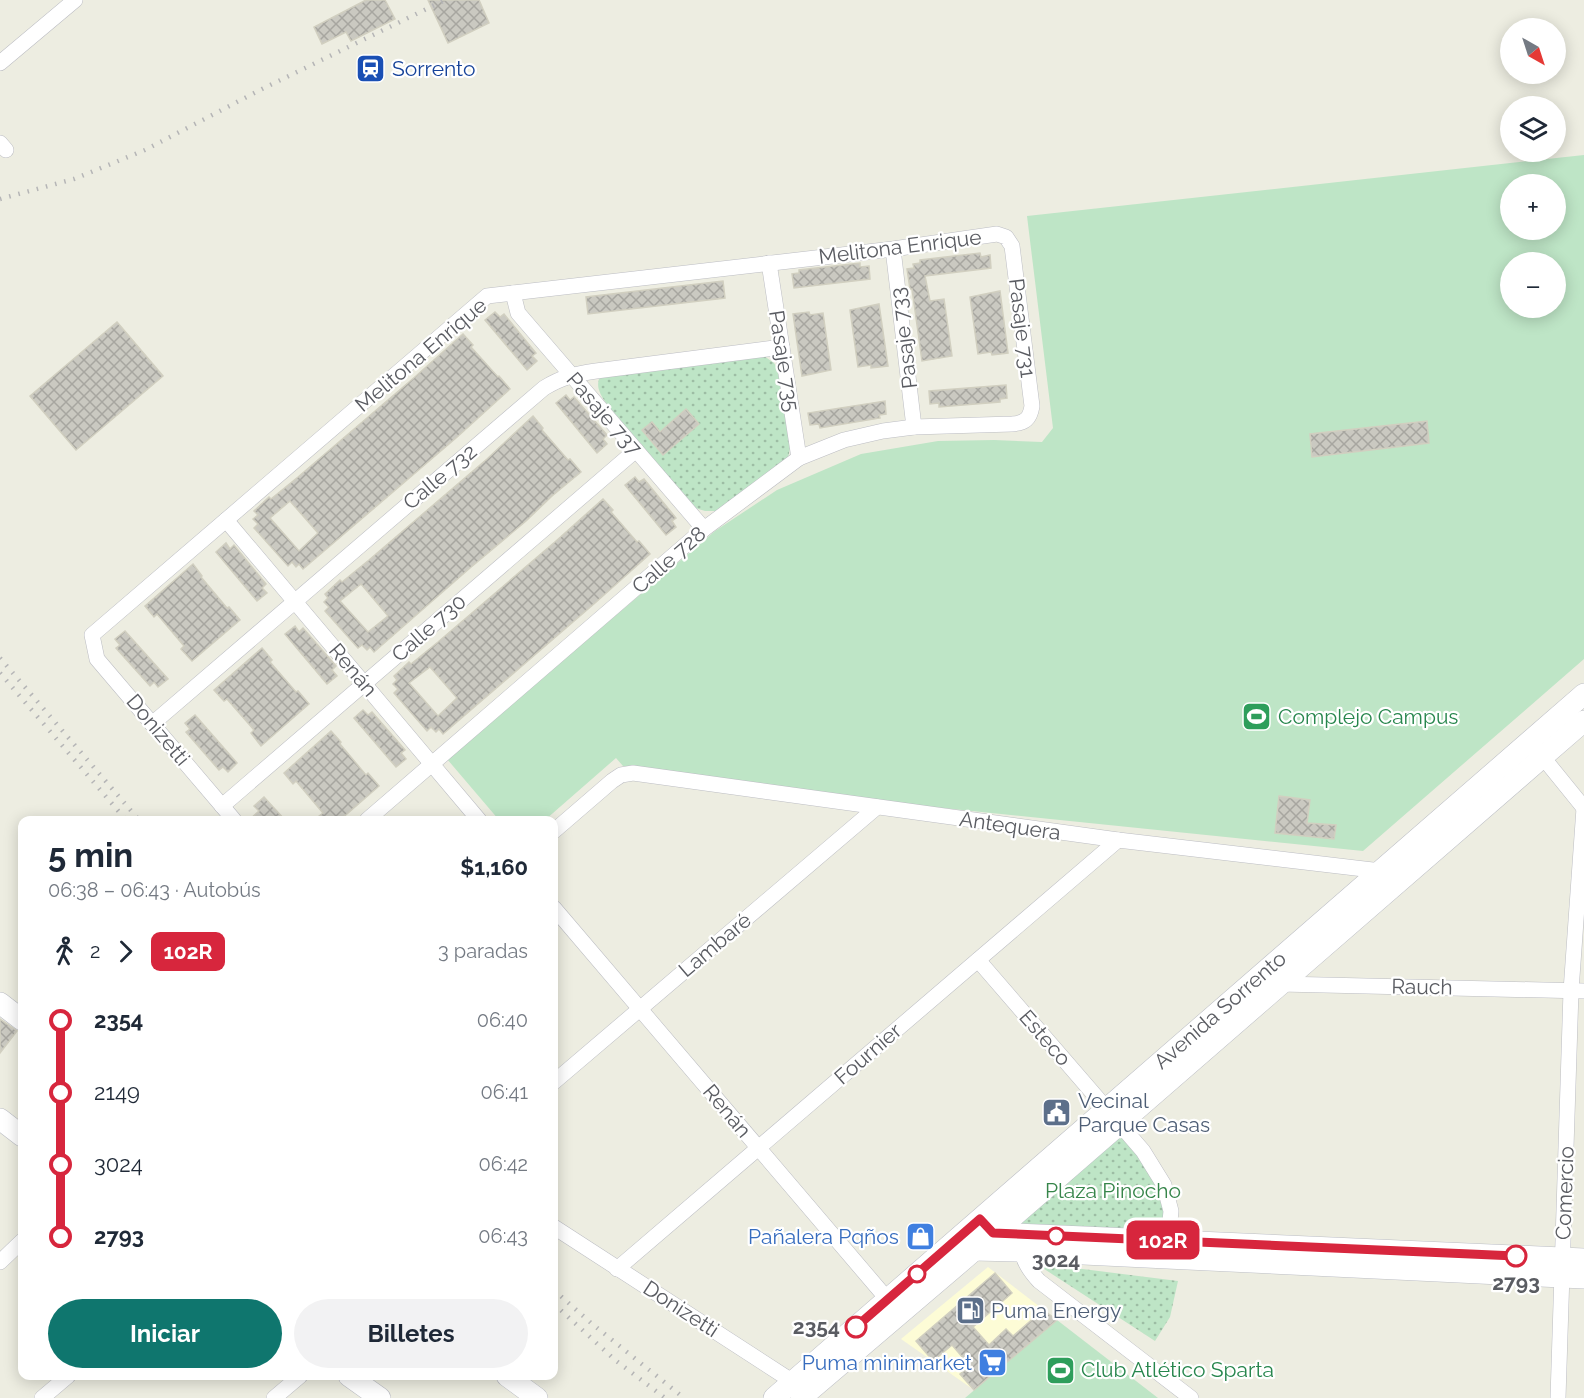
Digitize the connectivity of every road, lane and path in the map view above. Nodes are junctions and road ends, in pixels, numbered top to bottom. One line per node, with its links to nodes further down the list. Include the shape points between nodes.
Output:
1 (75, 0): 2 (street)
2 (0, 63)
3 (1006, 237): 4 (street, Melitona Enrique, via 997,234); 9 (street, Pasaje 731, via 1012,246 1032,406)
4 (893, 249): 5 (street, Melitona Enrique); 10 (street, Pasaje 733)
5 (769, 264): 6 (street, Melitona Enrique); 7 (street, Pasaje 735)
6 (513, 293): 8 (street, Pasaje 737, via 518,313); 13 (street, Melitona Enrique, via 487,296)
7 (782, 348): 8 (street, Calle 732); 12 (street, Pasaje 735)
8 (570, 375): 11 (street, Pasaje 737); 15 (street, Calle 732, via 544,388)
9 (1028, 419): 10 (street, Calle 728, via 1012,424)
10 (914, 427): 12 (street, Calle 728, via 844,440)
11 (636, 450): 14 (street, Pasaje 737); 17 (street, Calle 730)
12 (799, 458): 14 (street, Calle 728)
13 (226, 520): 15 (street, Renán); 16 (street, Melitona Enrique)
14 (704, 529): 22 (street, Calle 728)
15 (294, 601): 17 (street, Renán); 20 (street, Calle 732)
16 (92, 635): 20 (street, Donizetti, via 97,659)
17 (364, 683): 22 (street, Renán); 23 (street, Calle 730)
18 (1584, 694): 21 (main road, Avenida Sorrento)
19 (1584, 721): 21 (main road, Avenida Sorrento)
20 (152, 724): 23 (street, Donizetti)
21 (1537, 749): 25 (street); 31 (main road, Avenida Sorrento)
22 (432, 764): 27 (street, Calle 728); 28 (street, Renán)
23 (222, 806): 26 (street, Donizetti)
24 (877, 807): 29 (street, Antequera, via 633,773 612,781); 30 (street, Antequera); 37 (street, Lambaré)
25 (1584, 808): 35 (street, Comercio)
26 (231, 816)
27 (372, 816)
28 (477, 816)
29 (558, 828)
30 (1118, 840): 31 (street, Antequera); 33 (street, Fournier)
31 (1387, 878): 34 (main road, Avenida Sorrento)
32 (558, 913): 37 (street, Renán)
33 (978, 960): 40 (street, Esteco); 43 (street, Fournier)
34 (1274, 976): 35 (street, Rauch); 40 (main road, Avenida Sorrento)
35 (1577, 991): 52 (street, Comercio)
36 (0, 1003): 38 (main road)
37 (640, 1009): 39 (street, Lambaré); 43 (street, Renán)
38 (18, 1017)
39 (558, 1079)
40 (1113, 1116): 44 (main road, Avenida Sorrento); 46 (street, Esteco, via 1143,1151 1164,1185 1171,1211)
41 (0, 1119): 42 (main road)
42 (18, 1133)
43 (758, 1148): 53 (street, Fournier); 55 (street, Renán)
44 (987, 1226): 47 (main road); 48 (main road, Avenida Sorrento)
45 (558, 1230): 53 (street, Donizetti)
46 (1168, 1241): 47 (main road); 52 (main road)
47 (1021, 1242): 48 (main road); 52 (main road); 66 (street, via 1028,1269 1039,1281)
48 (968, 1243): 55 (main road, Avenida Sorrento)
49 (18, 1245): 51 (street)
50 (1584, 1259): 52 (main road)
51 (0, 1262)
52 (1562, 1267): 54 (main road); 67 (street, Comercio)
53 (618, 1269): 60 (street, Donizetti)
54 (1584, 1278)
55 (894, 1306): 60 (main road, Avenida Sorrento)
56 (63, 1380): 61 (street)
57 (295, 1380): 62 (street)
58 (355, 1380): 63 (main road)
59 (512, 1380): 64 (main road)
60 (801, 1390): 65 (main road, Avenida Sorrento)
61 (42, 1398)
62 (274, 1398)
63 (380, 1398)
64 (537, 1398)
65 (774, 1398)
66 (1191, 1398)
67 (1558, 1398)

